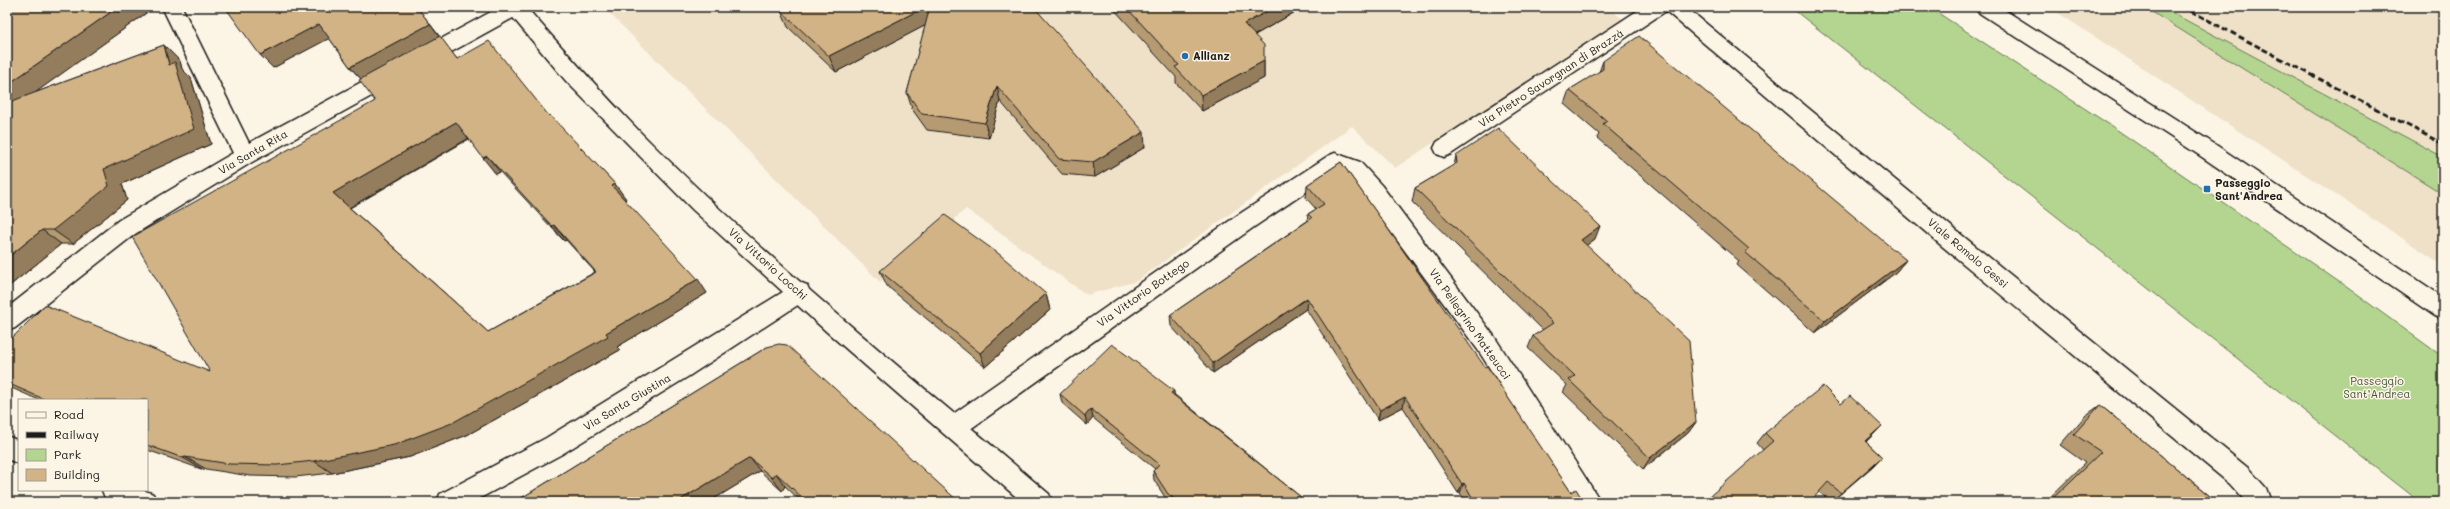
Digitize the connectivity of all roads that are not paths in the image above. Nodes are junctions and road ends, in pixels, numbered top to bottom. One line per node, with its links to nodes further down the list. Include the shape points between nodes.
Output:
1 (172, 7): 7 (street)
2 (515, 7): 7 (street, Via Santa Rita); 9 (street, Via Vittorio Locchi, via 608,112 697,200)
3 (1658, 7): 6 (street, Via Pietro Savorgnan di Brazzà)
4 (1673, 7): 20 (street, Viale Romolo Gessi, via 2238,476 2257,496)
5 (1985, 7): 10 (street, via 2209,151)
6 (1444, 148)
7 (245, 156): 11 (street, Via Santa Rita, via 127,227)
8 (1335, 162): 12 (street, Via Vittorio Bottego, via 1239,225); 19 (street, Via Pellegrino Matteucci, via 1353,168 1374,192 1486,343)
9 (799, 292): 12 (street, Via Vittorio Locchi); 17 (street, Via Santa Giustina, via 674,373 554,446)
10 (2443, 309)
11 (7, 321)
12 (954, 427): 18 (street, Via Vittorio Locchi)
13 (7, 447): 14 (street)
14 (18, 452)
15 (116, 491): 16 (street)
16 (144, 502)
17 (448, 502)
18 (1040, 502)
19 (1589, 502)
20 (2259, 502)

